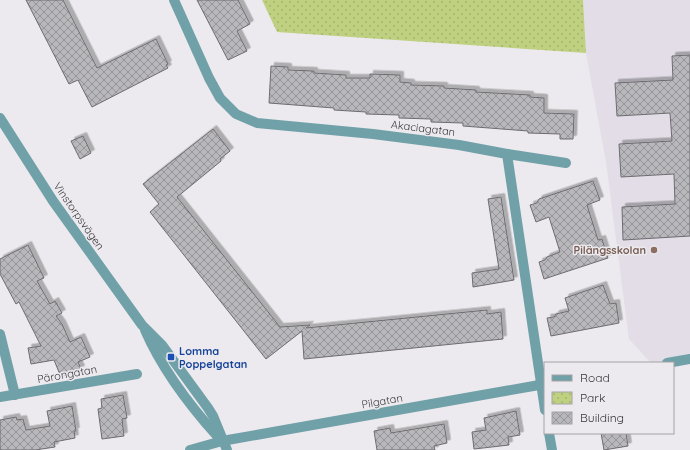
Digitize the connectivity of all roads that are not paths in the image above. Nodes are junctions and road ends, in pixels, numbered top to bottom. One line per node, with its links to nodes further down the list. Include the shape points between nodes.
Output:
1 (174, 0): 3 (street, Akaciagatan, via 220,98 236,114 257,123 373,134)
2 (0, 118): 14 (street, Vinstorpsvägen, via 53,201 142,325 154,352 204,422)
3 (507, 154): 4 (street, Akaciagatan); 9 (street)
4 (566, 163)
5 (0, 334): 10 (street)
6 (690, 359): 7 (street)
7 (673, 362)
8 (137, 374): 10 (street, Pärongatan)
9 (543, 384): 11 (street); 14 (street, Pilgatan)
10 (15, 395): 12 (street, Pärongatan)
11 (544, 397)
12 (0, 398)
13 (549, 434): 16 (street)
14 (225, 446): 15 (street, Pilgatan)
15 (190, 450)
16 (552, 450)

